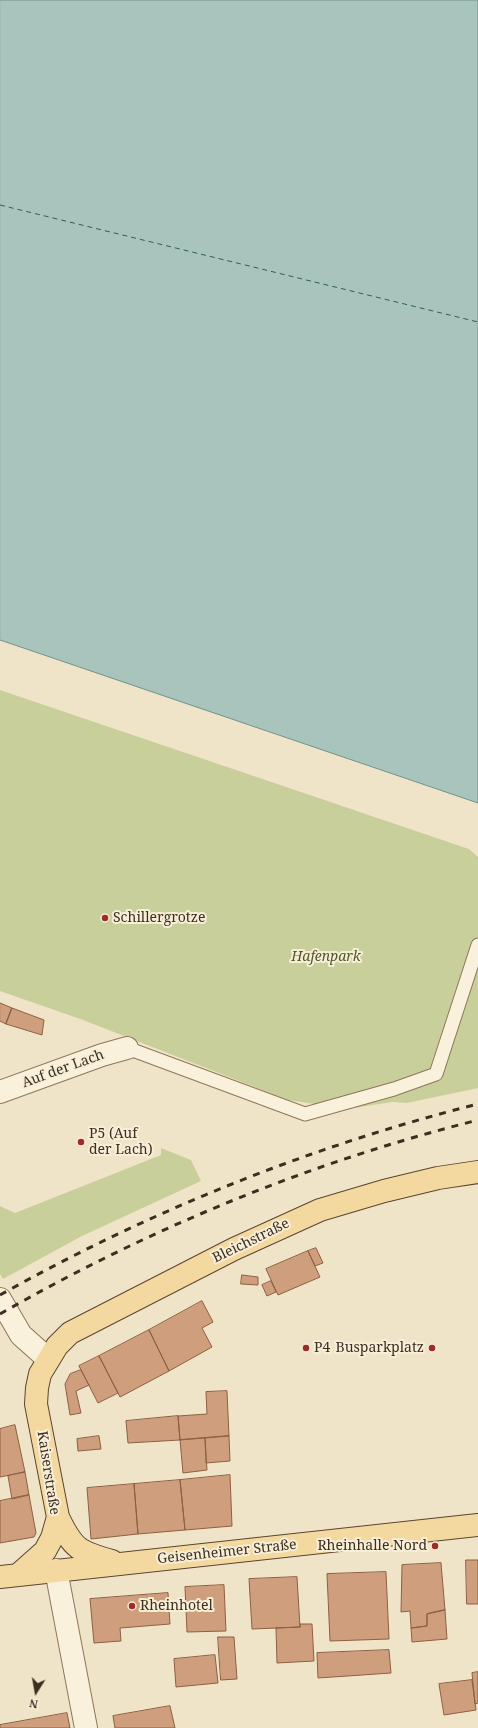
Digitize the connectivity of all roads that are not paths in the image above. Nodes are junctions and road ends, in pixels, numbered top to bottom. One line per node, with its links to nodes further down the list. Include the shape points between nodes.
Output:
1 (478, 945): 2 (lane, via 436,1074 394,1089 305,1114)
2 (127, 1048): 3 (street, Auf der Lach, via 102,1054)
3 (0, 1092)
4 (478, 1172): 6 (main road, Bleichstraße, via 438,1178 346,1201 284,1225 70,1333)
5 (0, 1299): 6 (street, via 21,1335)
6 (48, 1359): 7 (main road, Kaiserstraße, via 40,1374 36,1404)
7 (58, 1517): 9 (main road, via 74,1545 87,1554); 11 (main road, Kaiserstraße, via 45,1551)
8 (478, 1525): 9 (main road, Geisenheimer Straße)
9 (121, 1564): 10 (main road, Geisenheimer Straße)
10 (56, 1570): 11 (main road, Geisenheimer Straße); 12 (street)
11 (9, 1576)
12 (86, 1728)

